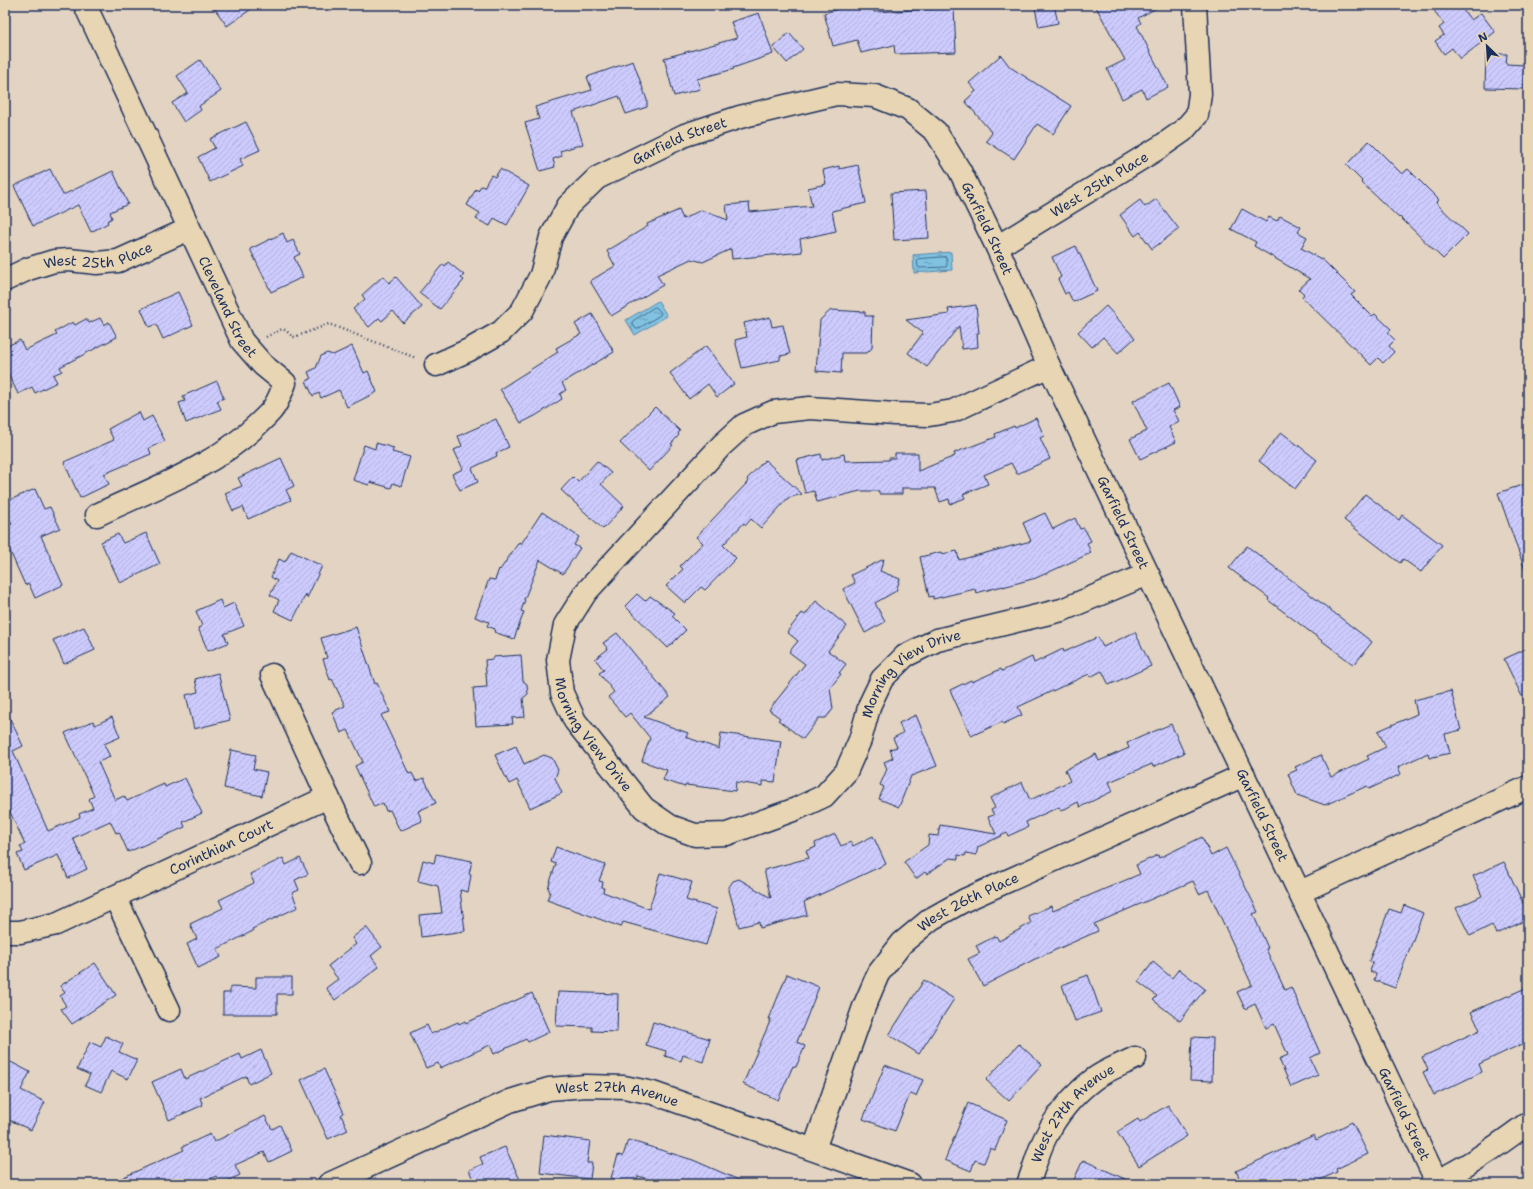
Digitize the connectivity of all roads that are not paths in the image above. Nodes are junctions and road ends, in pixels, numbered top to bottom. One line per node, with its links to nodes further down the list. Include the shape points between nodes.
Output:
1 (85, 5): 3 (street, Cleveland Street)
2 (1195, 5): 4 (street, West 25th Place, via 1200,94 1197,115 1183,131)
3 (189, 229): 5 (street, West 25th Place, via 118,261 54,261); 8 (street, Cleveland Street, via 239,335 263,365 285,383 271,411 227,449 206,463)
4 (997, 247): 6 (street, Garfield Street, via 960,171 936,132 908,109 875,96 836,94 740,117 686,135 597,178 568,206 551,237 541,275 522,311 501,332); 7 (street, Garfield Street)
5 (5, 280)
6 (436, 365)
7 (1049, 366): 9 (street, Garfield Street); 9 (street, Morning View Drive, via 953,411 923,415 810,408 773,412 744,425 722,445 586,592 565,625 558,660 562,693 575,721 644,808 670,826 695,835 727,834 824,796 846,772 860,740 870,704 882,679 905,656 937,640 1062,610)
8 (97, 515)
9 (1148, 574): 11 (street, Garfield Street)
10 (272, 675): 13 (street)
11 (1244, 775): 15 (street, Garfield Street); 21 (street, West 26th Place, via 966,900 931,919 902,944 878,974)
12 (1528, 787): 15 (street)
13 (328, 797): 14 (street); 16 (street, Corinthian Court)
14 (360, 863)
15 (1300, 892): 22 (street, Garfield Street)
16 (115, 897): 17 (street, Corinthian Court, via 56,924 20,932); 18 (street)
17 (5, 932)
18 (169, 1010)
19 (1135, 1058): 25 (street, West 27th Avenue, via 1094,1079 1066,1106 1045,1138)
20 (1528, 1123): 22 (street, via 1496,1147)
21 (814, 1149): 23 (street, West 27th Avenue, via 653,1092 624,1087 586,1086 549,1089 510,1102); 24 (street, West 27th Avenue)
22 (1436, 1183)
23 (329, 1184)
24 (910, 1184)
25 (1028, 1184)

